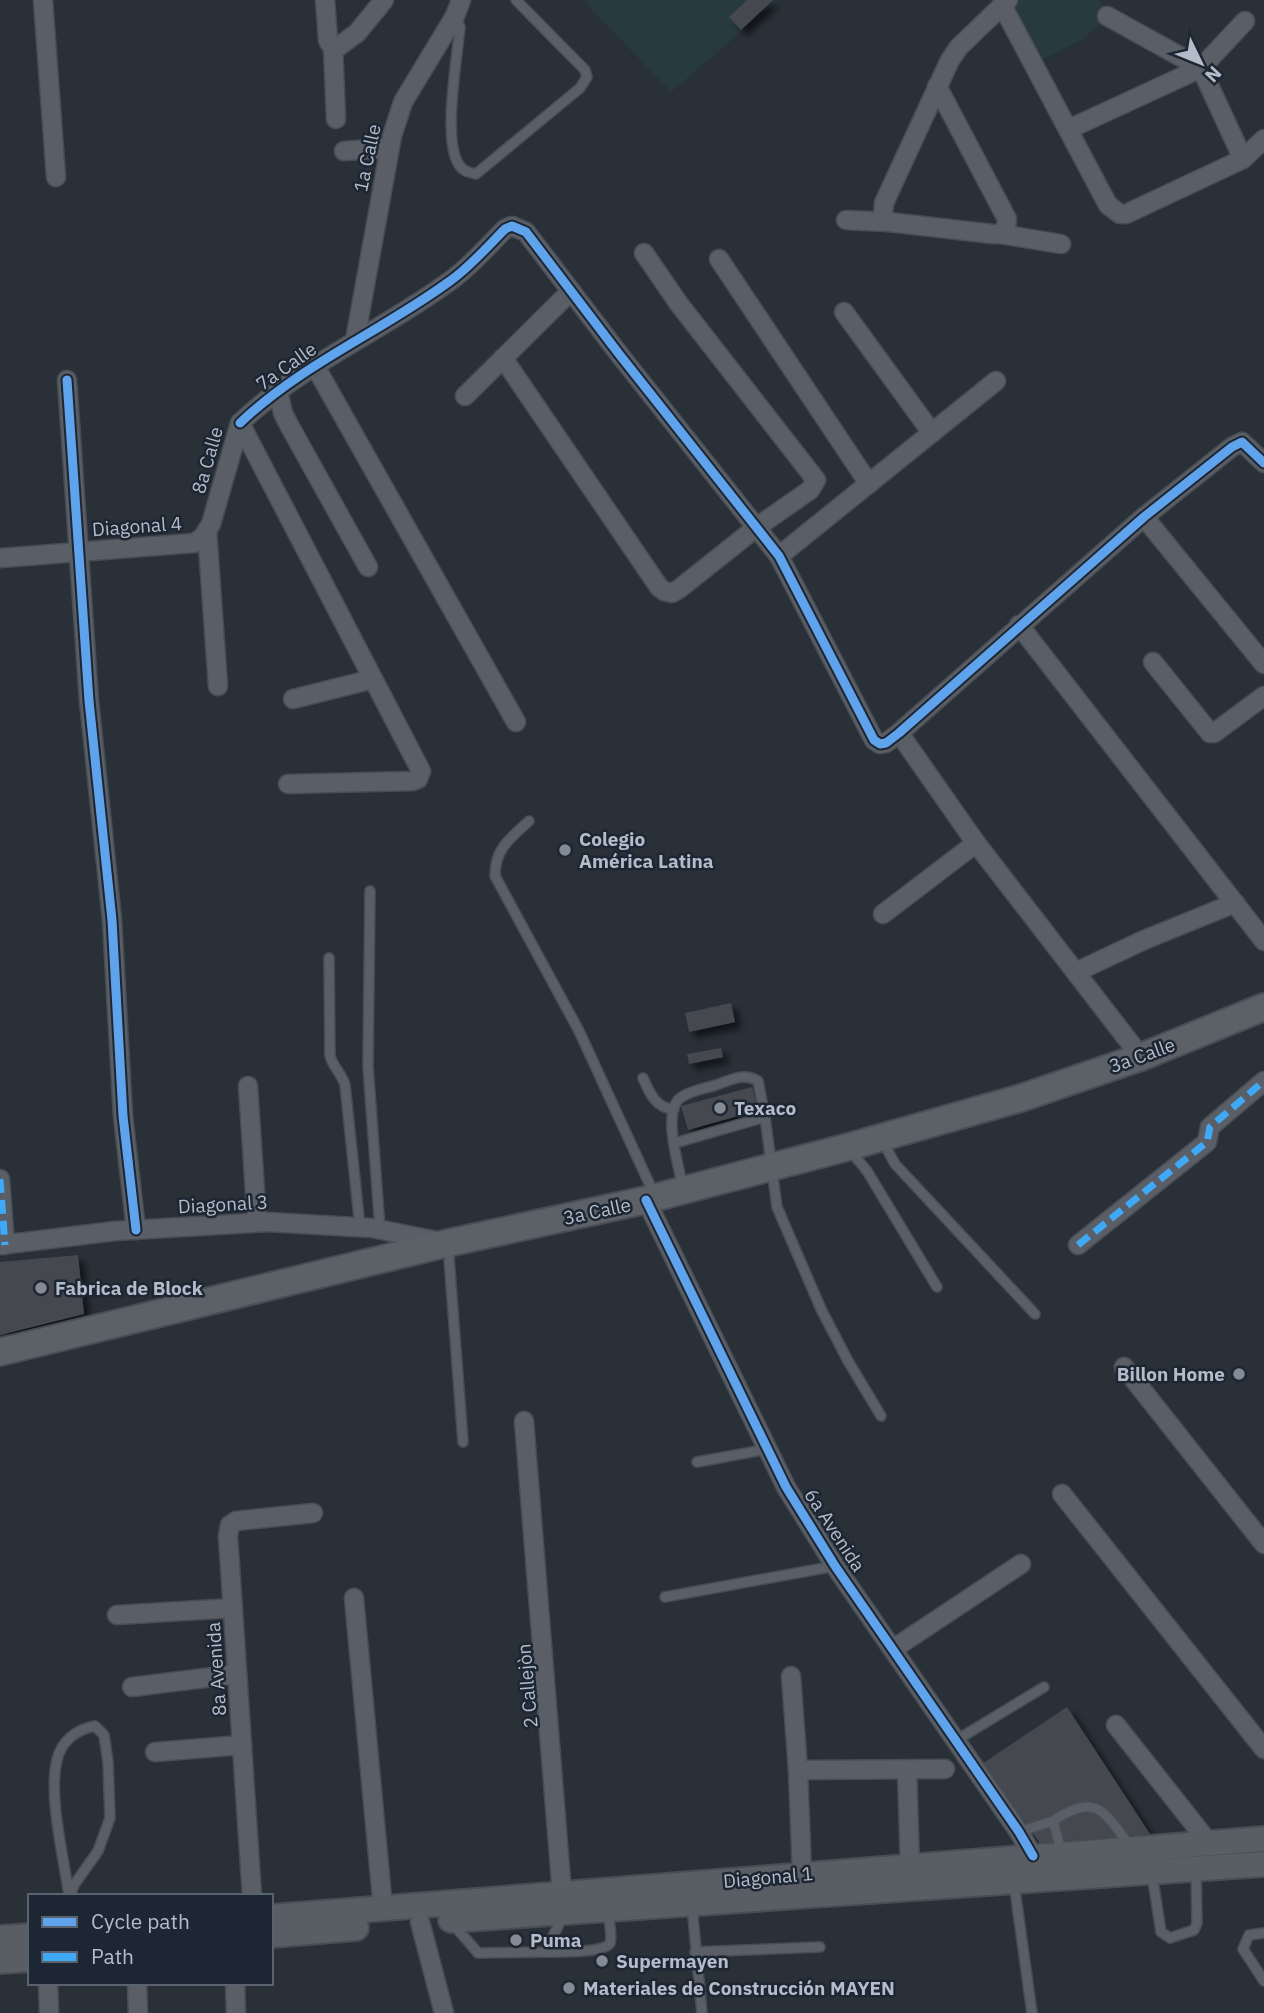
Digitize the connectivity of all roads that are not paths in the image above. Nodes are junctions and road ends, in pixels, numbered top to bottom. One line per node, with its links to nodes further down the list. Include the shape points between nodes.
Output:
1 (43, 0): 18 (street)
2 (326, 0): 9 (street, via 328,40)
3 (384, 0): 9 (street, via 349,40)
4 (516, 0): 6 (lane, via 587,77 580,88 475,174 459,166 453,154)
5 (1005, 3): 11 (street, via 959,47); 13 (street)
6 (458, 8): 15 (street, 1a Calle, via 403,102)
7 (1107, 16): 10 (street)
8 (1245, 21): 10 (street)
9 (333, 46): 12 (street)
10 (1201, 68): 13 (street); 17 (street)
11 (937, 86): 20 (street, via 884,203); 21 (street, via 1007,219)
12 (336, 119)
13 (1069, 129): 17 (street, via 1108,205 1120,214)
14 (1264, 139): 17 (street)
15 (389, 148): 16 (street); 27 (street, 1a Calle)
16 (344, 150)
17 (1243, 159)
18 (56, 177)
19 (846, 220): 20 (street)
20 (888, 222): 21 (street)
21 (1000, 234): 22 (street)
22 (1060, 244)
23 (644, 253): 39 (street, via 816,480 810,490)
24 (719, 259): 37 (street)
25 (571, 291): 27 (street, 7a Calle, via 526,232 512,226 453,279); 28 (street); 39 (street)
26 (844, 312): 35 (street)
27 (355, 340): 29 (street, 7a Calle)
28 (503, 358): 33 (street); 39 (street, via 664,591 679,589)
29 (315, 366): 32 (street, 7a Calle); 52 (street)
30 (67, 380): 41 (street)
31 (996, 381): 35 (street)
32 (278, 391): 34 (street, 7a Calle); 44 (street, via 283,413)
33 (465, 396)
34 (240, 423): 40 (street, 8a Calle); 48 (street)
35 (932, 433): 37 (street)
36 (1264, 463): 38 (street, via 1242,442)
37 (869, 484): 42 (street)
38 (1144, 517): 45 (street); 47 (street)
39 (757, 527): 42 (street)
40 (201, 537): 41 (street, Diagonal 4); 49 (street)
41 (78, 551): 43 (street, Diagonal 4); 80 (street)
42 (779, 555): 53 (street, via 874,740 886,743)
43 (0, 558)
44 (368, 567)
45 (1019, 625): 53 (street); 58 (street)
46 (1153, 663): 50 (street, via 1210,733)
47 (1264, 664)
48 (373, 679): 51 (street); 54 (street, via 419,765 418,779)
49 (218, 686)
50 (1264, 696)
51 (293, 699)
52 (516, 722)
53 (899, 733): 56 (street)
54 (288, 784)
55 (529, 821): 76 (lane, via 502,848 495,861 495,876 579,1031)
56 (976, 843): 59 (street); 62 (street)
57 (370, 891): 79 (lane, via 368,1066)
58 (1235, 903): 60 (street); 62 (street)
59 (883, 914)
60 (1264, 941)
61 (329, 958): 78 (lane, via 331,1056 345,1085)
62 (1076, 972): 64 (street)
63 (1264, 1007): 64 (main road, 3a Calle)
64 (1141, 1056): 70 (main road, 3a Calle, via 1021,1098)
65 (643, 1078): 68 (lane, via 660,1105)
66 (1264, 1081): 83 (street, via 1210,1127 1207,1142)
67 (247, 1086): 77 (street)
68 (674, 1109): 69 (lane, via 680,1098 740,1076 758,1081); 71 (lane)
69 (765, 1117): 71 (lane); 73 (lane)
70 (881, 1138): 72 (main road, 3a Calle); 85 (lane, via 895,1164)
71 (675, 1143): 75 (lane)
72 (848, 1147): 73 (main road, 3a Calle); 84 (lane)
73 (771, 1167): 75 (main road, 3a Calle); 88 (lane, via 777,1207 821,1309)
74 (0, 1179): 82 (street)
75 (684, 1189): 76 (main road, 3a Calle)
76 (651, 1199): 81 (main road, 3a Calle); 91 (street, 6a Avenida)
77 (257, 1222): 78 (street, Diagonal 3); 80 (street, Diagonal 3)
78 (360, 1227): 79 (street, Diagonal 3)
79 (380, 1229): 81 (street, Diagonal 3)
80 (136, 1230): 82 (street, Diagonal 3)
81 (448, 1243): 86 (main road, 3a Calle); 90 (lane)
82 (2, 1245)
83 (1078, 1245)
84 (937, 1287)
85 (1035, 1314)
86 (0, 1352)
87 (1124, 1367): 95 (street)
88 (881, 1416)
89 (524, 1421): 131 (street)
90 (463, 1442)
91 (768, 1449): 92 (lane); 97 (street, 6a Avenida)
92 (697, 1462)
93 (1062, 1494): 110 (street)
94 (313, 1513): 100 (street, 8a Avenida, via 230,1525)
95 (1264, 1544)
96 (1021, 1564): 102 (street)
97 (835, 1566): 98 (lane); 102 (street, 6a Avenida)
98 (665, 1597)
99 (354, 1598): 133 (street)
100 (233, 1608): 101 (street); 103 (street, 8a Avenida)
101 (117, 1615)
102 (893, 1649): 108 (street, 6a Avenida)
103 (237, 1674): 105 (street); 109 (street, 8a Avenida)
104 (791, 1676): 113 (street)
105 (132, 1687)
106 (1044, 1687): 108 (lane)
107 (1116, 1725): 118 (street)
108 (956, 1741): 116 (street, 6a Avenida)
109 (242, 1745): 111 (street); 129 (street, 8a Avenida)
110 (1264, 1749)
111 (155, 1752)
112 (944, 1769): 114 (street)
113 (798, 1770): 114 (street); 126 (street)
114 (907, 1770): 122 (street)
115 (1053, 1821): 116 (lane); 119 (lane, via 1082,1806 1094,1807); 120 (lane)
116 (1019, 1832): 121 (street, 6a Avenida)
117 (1264, 1839): 118 (main road, Diagonal 1)
118 (1209, 1843): 119 (main road, Diagonal 1)
119 (1132, 1849): 120 (main road, Diagonal 1)
120 (1062, 1854): 121 (main road, Diagonal 1)
121 (1019, 1865): 122 (main road, Diagonal 1); 125 (main road, Diagonal 1); 132 (main road, Diagonal 1); 154 (lane)
122 (910, 1866): 126 (main road, Diagonal 1)
123 (1258, 1869): 124 (main road, Diagonal 1)
124 (1196, 1870): 125 (main road, Diagonal 1); 125 (lane, via 1197,1923 1194,1930 1170,1938 1161,1932)
125 (1152, 1872)
126 (802, 1875): 130 (main road, Diagonal 1)
127 (69, 1894): 128 (lane, via 54,1792 57,1760 62,1746 75,1733 95,1726 103,1735 108,1762 110,1818 98,1851)
128 (70, 1894)
129 (252, 1894)
130 (607, 1901): 131 (main road, Diagonal 1); 132 (main road, Diagonal 1); 141 (lane, via 608,1946)
131 (563, 1904): 134 (main road, Diagonal 1); 135 (main road, Diagonal 1); 141 (lane)
132 (692, 1904): 142 (lane)
133 (383, 1909): 134 (main road, Diagonal 1); 136 (main road, Diagonal 1)
134 (419, 1914): 135 (main road, Diagonal 1); 136 (main road, Diagonal 1); 152 (street)
135 (450, 1920): 141 (lane, via 478,1953)
136 (273, 1926)
137 (1264, 1933): 145 (lane, via 1249,1935 1243,1950)
138 (28, 1936): 139 (main road)
139 (0, 1938)
140 (820, 1947): 142 (lane)
141 (545, 1952)
142 (695, 1952): 153 (lane)
143 (28, 1959): 144 (main road)
144 (0, 1961)
145 (1264, 1981)
146 (48, 1985): 149 (street)
147 (137, 1985): 150 (street)
148 (235, 1985): 151 (street)
149 (49, 2013)
150 (138, 2013)
151 (236, 2013)
152 (444, 2013)
153 (702, 2013)
154 (1032, 2013)

